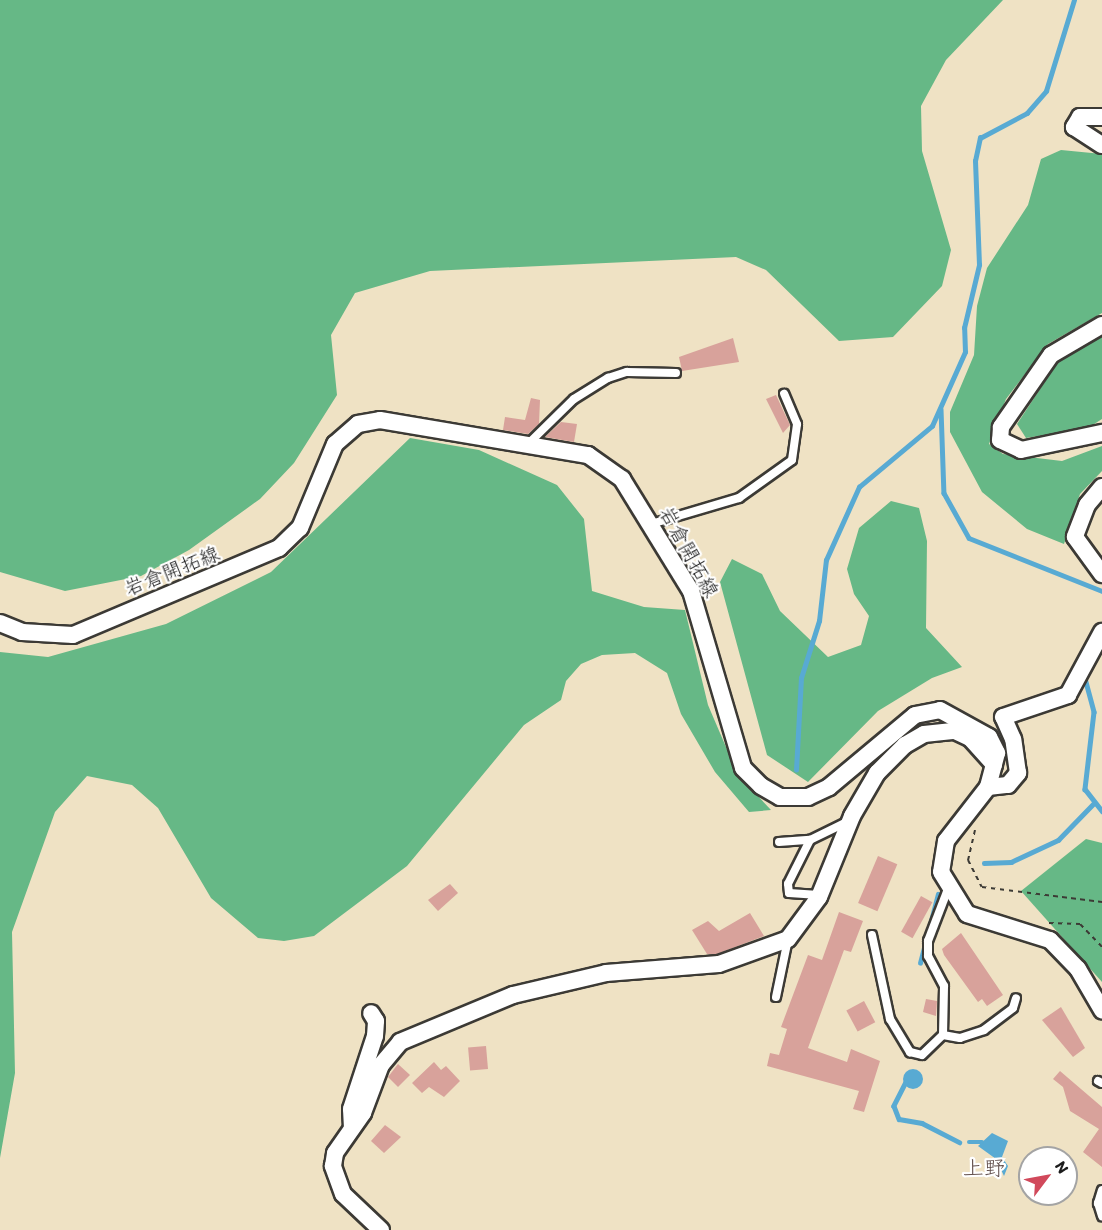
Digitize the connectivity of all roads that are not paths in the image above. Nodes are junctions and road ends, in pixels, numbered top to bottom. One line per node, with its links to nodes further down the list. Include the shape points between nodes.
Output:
1 (1102, 117): 2 (street, via 1080,117 1074,127)
2 (1102, 145)
3 (1102, 325): 6 (street, via 1052,355 1001,427 1000,440 1021,450)
4 (676, 373): 7 (lane, via 627,372 608,378 574,399)
5 (784, 394): 9 (lane, via 797,424 799,443 792,460 739,498)
6 (1102, 433)
7 (528, 445): 9 (street, 岩倉開拓線, via 588,455 612,468); 11 (street, 岩倉開拓線, via 380,420 357,424 335,444 300,528 279,548 72,635 22,632)
8 (1102, 487): 10 (street, via 1078,523 1075,537)
9 (651, 524): 13 (street, 岩倉開拓線, via 694,597 743,768 761,786 780,797 808,797 829,787 915,715 940,710 989,737 997,753)
10 (1102, 574)
11 (0, 623)
12 (1102, 632): 14 (street, via 1068,695 1003,717 1014,739 1018,774 1008,785)
13 (994, 765): 14 (street, 岩倉開拓線); 15 (street, via 970,738 955,731 924,734 877,773)
14 (988, 787): 18 (street, 岩倉開拓線, via 940,857)
15 (850, 820): 16 (lane); 19 (street)
16 (810, 840): 17 (lane); 19 (lane, via 789,893 796,897)
17 (779, 842)
18 (948, 889): 24 (street, 岩倉開拓線, via 967,914 1050,940 1078,969); 26 (lane, via 928,942 928,956 944,986)
19 (820, 895): 21 (street)
20 (872, 935): 26 (lane, via 896,1032 910,1052 922,1055)
21 (788, 939): 22 (lane); 27 (street, via 718,964 606,973 478,1008 390,1050)
22 (776, 997)
23 (1016, 998): 26 (lane, via 1013,1008 984,1030 960,1038)
24 (1102, 1010)
25 (371, 1013): 27 (street, via 376,1021 375,1036 351,1109)
26 (943, 1035)
27 (352, 1128): 30 (street, via 335,1153 334,1178)
28 (1102, 1191): 29 (lane, via 1098,1203)
29 (1102, 1216)
30 (381, 1230)

